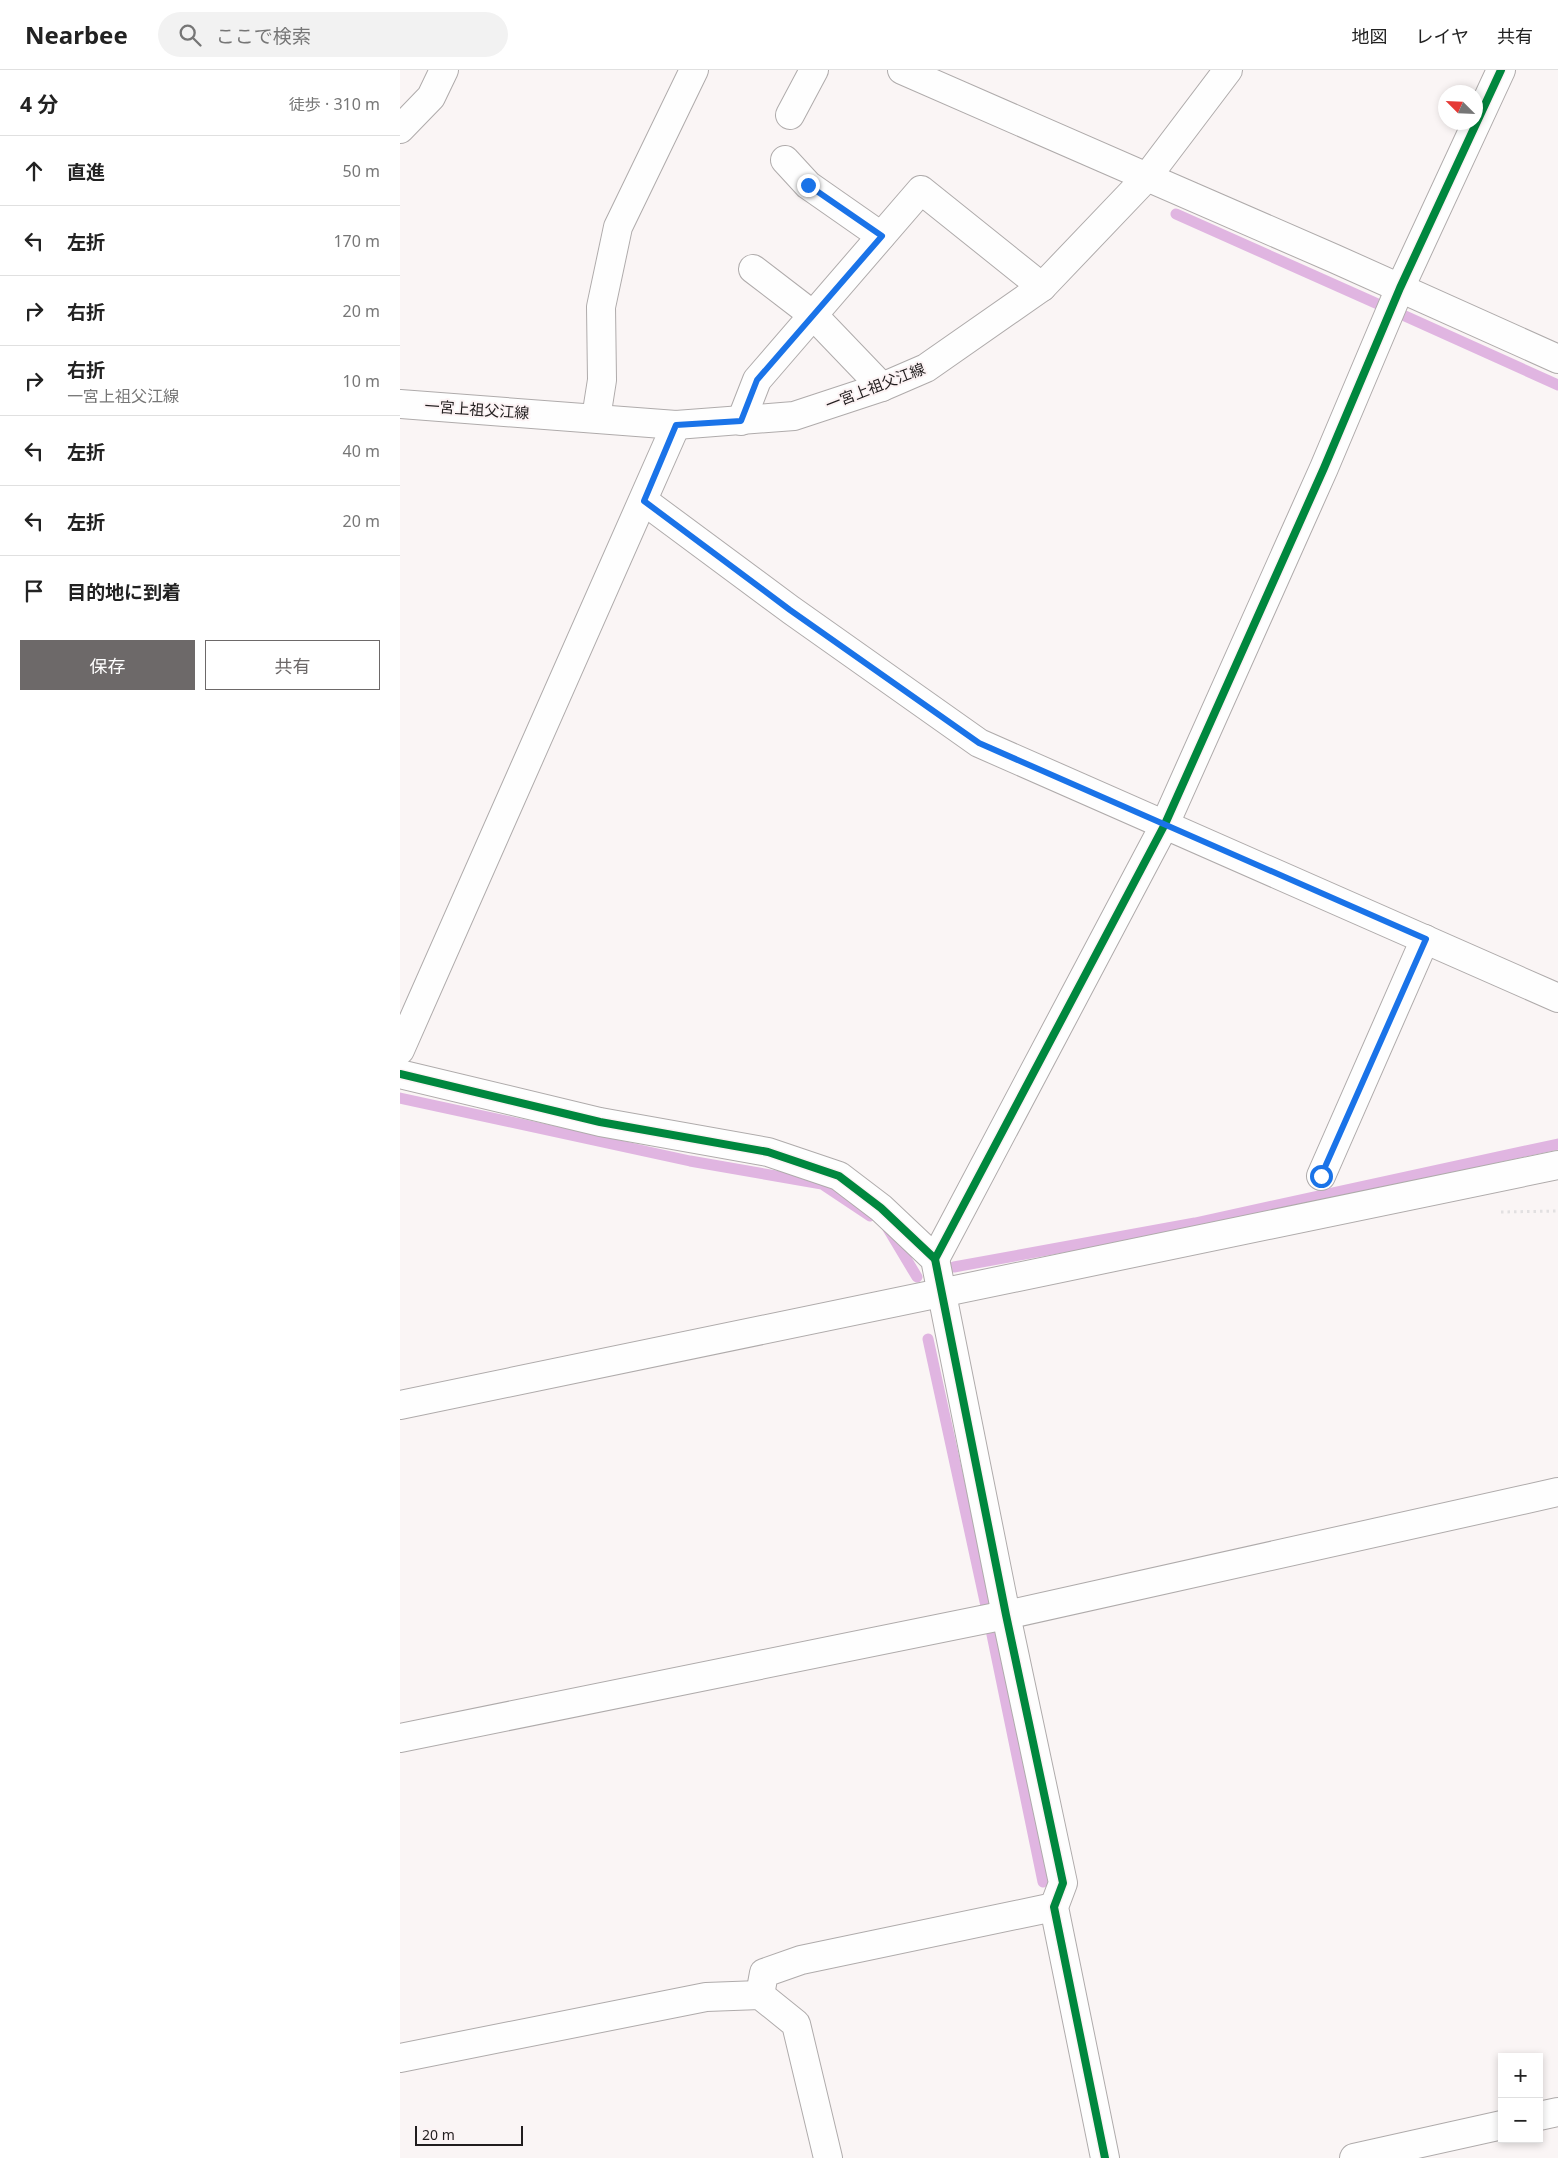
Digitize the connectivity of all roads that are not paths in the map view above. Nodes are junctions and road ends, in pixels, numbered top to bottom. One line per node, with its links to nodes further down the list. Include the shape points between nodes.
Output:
1 (444, 70): 8 (street, via 431,96)
2 (694, 70): 19 (street, via 618,227 601,307 602,380)
3 (814, 70): 7 (street)
4 (902, 70): 10 (street)
5 (1228, 70): 10 (street, 一宮上祖父江線)
6 (1501, 70): 14 (street)
7 (790, 115)
8 (400, 129)
9 (785, 160): 11 (street, via 808,185)
10 (1147, 177): 13 (street, 一宮上祖父江線); 14 (street)
11 (882, 236): 13 (street, via 921,190); 15 (street)
12 (752, 269): 15 (street)
13 (1042, 287): 17 (street, 一宮上祖父江線, via 926,368)
14 (1400, 288): 16 (street); 23 (street, via 1320,478)
15 (813, 315): 17 (street); 20 (street, via 757,380)
16 (1558, 359)
17 (882, 387): 20 (street, 一宮上祖父江線, via 794,416)
18 (400, 404): 19 (street, 一宮上祖父江線)
19 (596, 418): 21 (street, 一宮上祖父江線)
20 (741, 421): 21 (street, 一宮上祖父江線)
21 (676, 425): 22 (street)
22 (644, 501): 23 (street, via 790,610 979,743); 26 (street)
23 (1165, 824): 24 (street); 30 (street)
24 (1426, 939): 25 (street); 29 (street)
25 (1558, 998)
26 (400, 1050)
27 (400, 1074): 30 (street, via 600,1122 768,1152 839,1176 881,1208)
28 (1558, 1165): 31 (street)
29 (1321, 1176)
30 (935, 1259): 31 (street)
31 (942, 1294): 32 (street); 34 (street)
32 (400, 1405)
33 (1558, 1492): 34 (street)
34 (1006, 1615): 35 (street); 36 (street, via 1063,1883)
35 (400, 1738)
36 (1054, 1907): 37 (street, via 801,1960 764,1973); 43 (street)
37 (760, 1995): 38 (street, via 706,1997); 42 (street, via 796,2024)
38 (400, 2058)
39 (1558, 2112): 40 (street)
40 (1543, 2115)
41 (1498, 2126): 44 (street)
42 (828, 2158)
43 (1105, 2158)
44 (1354, 2158)

